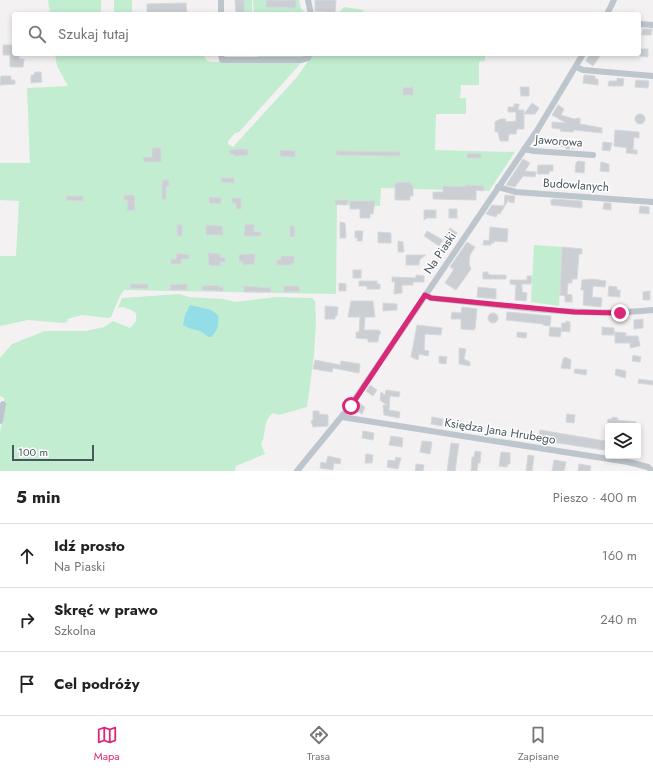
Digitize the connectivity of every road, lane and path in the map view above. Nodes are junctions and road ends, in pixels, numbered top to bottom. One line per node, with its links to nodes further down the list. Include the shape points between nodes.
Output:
1 (221, 0): 4 (street)
2 (308, 0): 5 (street)
3 (614, 0): 6 (street)
4 (221, 12)
5 (311, 12)
6 (607, 12)
7 (641, 24): 8 (street)
8 (653, 25)
9 (222, 56): 10 (street, via 222,60 302,60)
10 (309, 56)
11 (582, 56): 12 (street, Na Piaski)
12 (576, 67): 13 (street, via 583,70); 14 (street, Na Piaski)
13 (653, 76)
14 (524, 149): 15 (street, Jaworowa); 16 (street, Na Piaski)
15 (593, 155)
16 (498, 187): 17 (street, Budowlanych, via 516,192); 18 (street, Na Piaski)
17 (653, 202)
18 (425, 295): 19 (street, via 431,298 574,312 620,313); 21 (street, Na Piaski)
19 (653, 310)
20 (3, 404): 22 (street)
21 (342, 417): 23 (street, Na Piaski); 24 (street, Księdza Jana Hrubego, via 628,462 648,467)
22 (0, 421)
23 (297, 471)
24 (652, 471)

